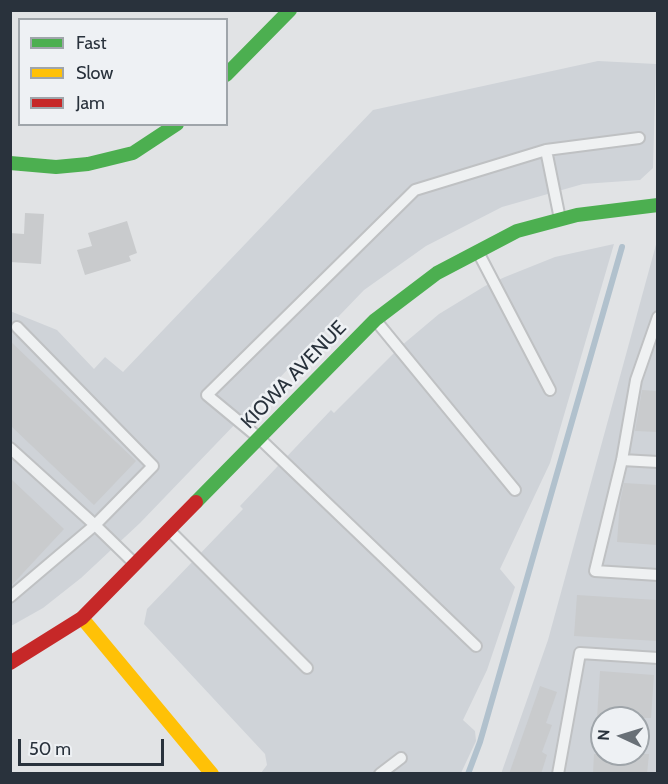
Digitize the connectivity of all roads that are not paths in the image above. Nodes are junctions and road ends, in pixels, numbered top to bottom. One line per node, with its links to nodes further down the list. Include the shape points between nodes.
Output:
1 (290, 10): 2 (street)
2 (228, 73)
3 (174, 126): 6 (street, via 133,153 88,164 56,167)
4 (639, 138): 5 (lane)
5 (546, 150): 8 (lane); 14 (lane, via 415,190 207,395)
6 (10, 163)
7 (657, 205): 8 (street, KIOWA AVENUE)
8 (560, 219): 9 (street, KIOWA AVENUE, via 518,231)
9 (477, 252): 11 (street, KIOWA AVENUE, via 437,273); 13 (lane)
10 (657, 317): 16 (lane, via 636,380)
11 (375, 320): 14 (street, KIOWA AVENUE); 18 (lane)
12 (17, 327): 19 (lane, via 153,466)
13 (550, 390)
14 (259, 438): 20 (street, KIOWA AVENUE); 25 (lane)
15 (10, 448): 19 (lane)
16 (622, 460): 17 (lane); 22 (lane, via 595,571)
17 (657, 462)
18 (515, 490)
19 (95, 525): 21 (lane); 23 (lane)
20 (169, 530): 21 (street, KIOWA AVENUE); 28 (lane)
21 (136, 564): 24 (street, KIOWA AVENUE)
22 (657, 575)
23 (10, 597)
24 (82, 618): 27 (street, KIOWA AVENUE); 30 (street)
25 (476, 646)
26 (657, 658): 32 (lane, via 579,653)
27 (10, 663)
28 (307, 669)
29 (401, 758): 31 (lane)
30 (212, 774)
31 (380, 774)
32 (558, 774)

